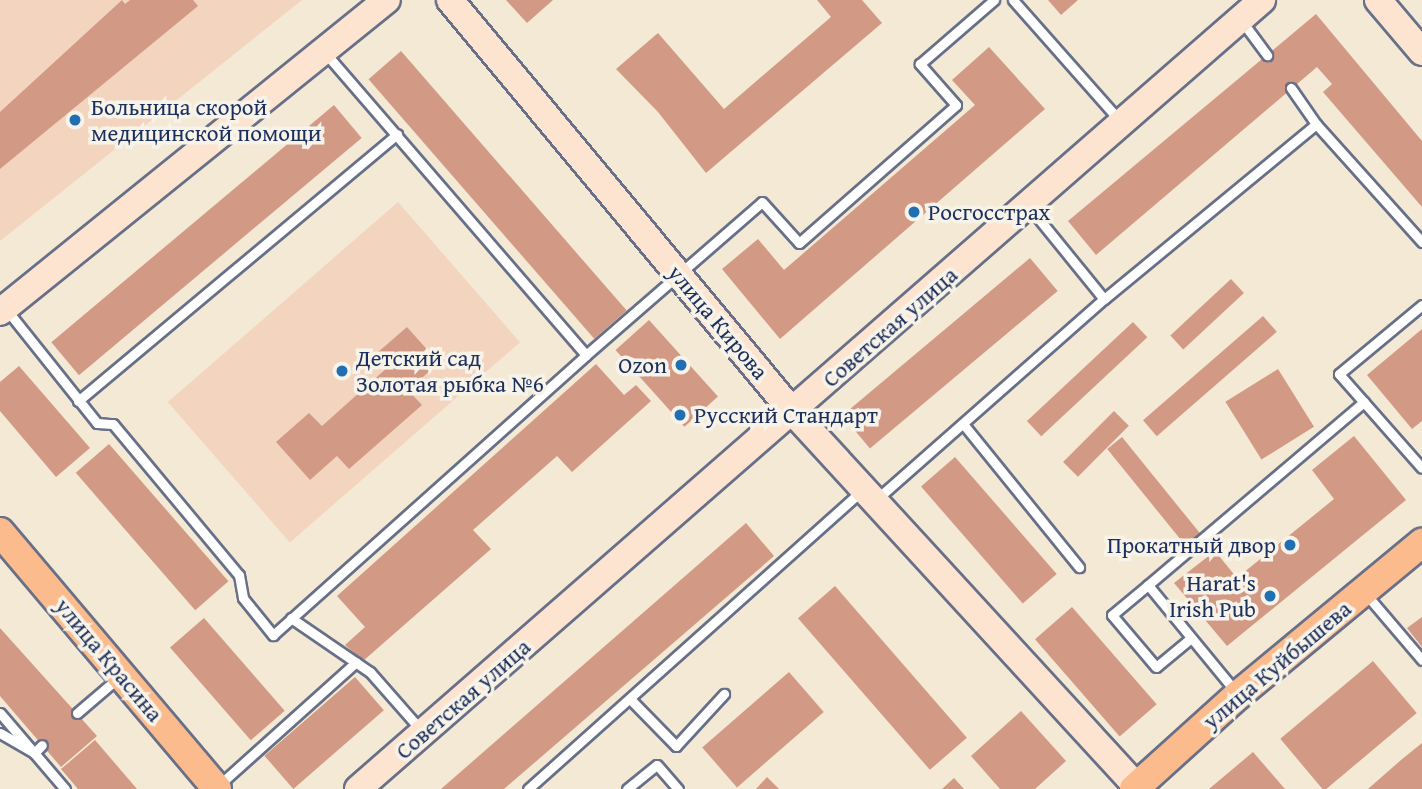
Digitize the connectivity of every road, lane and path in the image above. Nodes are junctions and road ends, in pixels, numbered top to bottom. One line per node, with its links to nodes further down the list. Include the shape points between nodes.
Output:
1 (387, 0): 9 (street)
2 (450, 0): 17 (street, улица Кирова)
3 (994, 0): 17 (lane, via 920,64 956,105 799,243 762,202)
4 (1013, 0): 12 (lane)
5 (1262, 0): 7 (street, Советская улица)
6 (1378, 0): 8 (street)
7 (1240, 18): 10 (lane); 12 (street, Советская улица)
8 (1422, 52)
9 (325, 53): 14 (lane); 20 (street)
10 (1267, 55)
11 (1291, 88): 13 (lane)
12 (1122, 123): 15 (street, Советская улица)
13 (1316, 124): 16 (lane); 18 (lane)
14 (397, 134): 21 (lane); 22 (lane)
15 (1028, 207): 18 (lane); 24 (street, Советская улица)
16 (1422, 242)
17 (679, 275): 21 (lane); 24 (street, улица Кирова)
18 (1104, 299): 25 (lane)
19 (1422, 305): 23 (lane, via 1339,373)
20 (3, 310): 22 (lane)
21 (586, 355): 33 (lane)
22 (78, 401): 33 (lane, via 97,423 113,424 231,565 239,575 243,598 273,635)
23 (1364, 402): 26 (lane); 31 (lane)
24 (792, 411): 27 (street, улица Кирова); 44 (street, Советская улица)
25 (964, 425): 27 (lane); 30 (lane)
26 (1422, 468)
27 (871, 493): 40 (lane); 49 (street, улица Кирова)
28 (0, 532): 37 (main road, улица Красина)
29 (1422, 543): 32 (main road, улица Куйбышева)
30 (1079, 568)
31 (1148, 585): 34 (lane); 34 (lane, via 1112,615 1156,667)
32 (1363, 592): 35 (lane); 39 (main road, улица Куйбышева)
33 (291, 618): 36 (lane)
34 (1191, 638): 39 (lane)
35 (1422, 660)
36 (356, 662): 44 (lane); 48 (lane)
37 (122, 675): 42 (lane); 48 (main road, улица Красина)
38 (724, 694): 40 (lane, via 676,746)
39 (1238, 695): 49 (main road, улица Куйбышева)
40 (632, 701): 47 (lane)
41 (0, 713): 46 (lane)
42 (77, 713)
43 (0, 733): 46 (lane)
44 (424, 733): 51 (street, Советская улица)
45 (42, 745): 46 (lane)
46 (34, 753): 50 (lane)
47 (538, 781): 52 (lane); 53 (lane)
48 (217, 788)
49 (1137, 788)
50 (65, 789)
51 (358, 789)
52 (528, 789)
53 (545, 789)
54 (627, 789): 55 (lane, via 657,765)
55 (678, 789)

